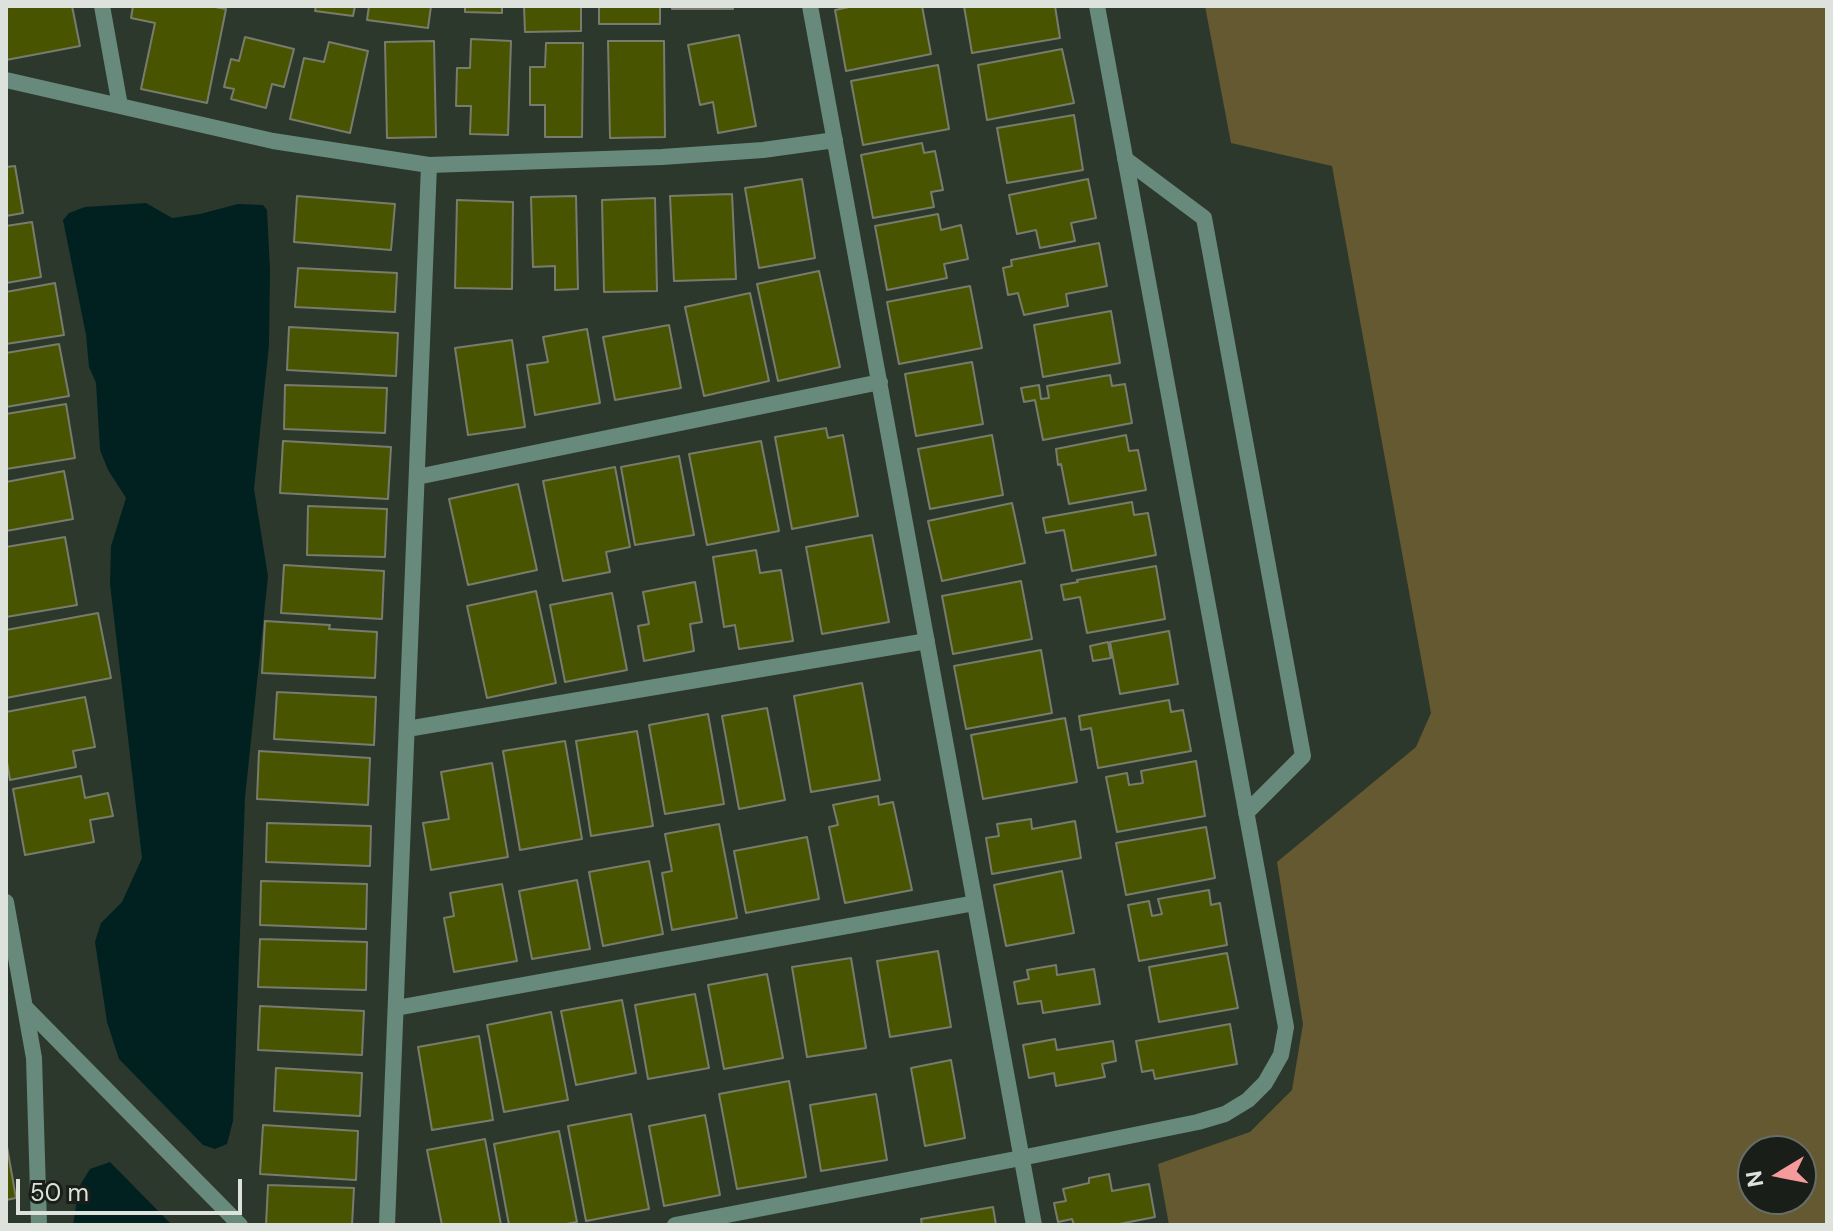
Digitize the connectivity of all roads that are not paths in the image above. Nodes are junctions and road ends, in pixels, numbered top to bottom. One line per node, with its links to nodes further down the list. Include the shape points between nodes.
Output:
1 (102, 6): 5 (lane)
2 (810, 6): 6 (lane)
3 (1097, 6): 7 (lane)
4 (6, 80): 5 (lane)
5 (120, 106): 8 (lane, via 273,141)
6 (835, 140): 8 (lane, via 662,157); 9 (lane)
7 (1125, 159): 13 (lane); 13 (lane, via 1204,218 1303,756)
8 (429, 165): 10 (lane)
9 (880, 382): 10 (lane); 11 (lane)
10 (417, 477): 12 (lane)
11 (927, 641): 12 (lane); 15 (lane)
12 (407, 729): 17 (lane)
13 (1246, 813): 18 (lane, via 1286,1027 1281,1055 1265,1083 1225,1114)
14 (6, 902): 16 (lane)
15 (975, 903): 17 (lane); 18 (lane)
16 (24, 1006): 19 (lane, via 34,1058); 20 (lane)
17 (396, 1008): 21 (lane)
18 (1021, 1158): 22 (lane); 23 (lane)
19 (39, 1225)
20 (240, 1225)
21 (387, 1225)
22 (675, 1225)
23 (1034, 1225)

